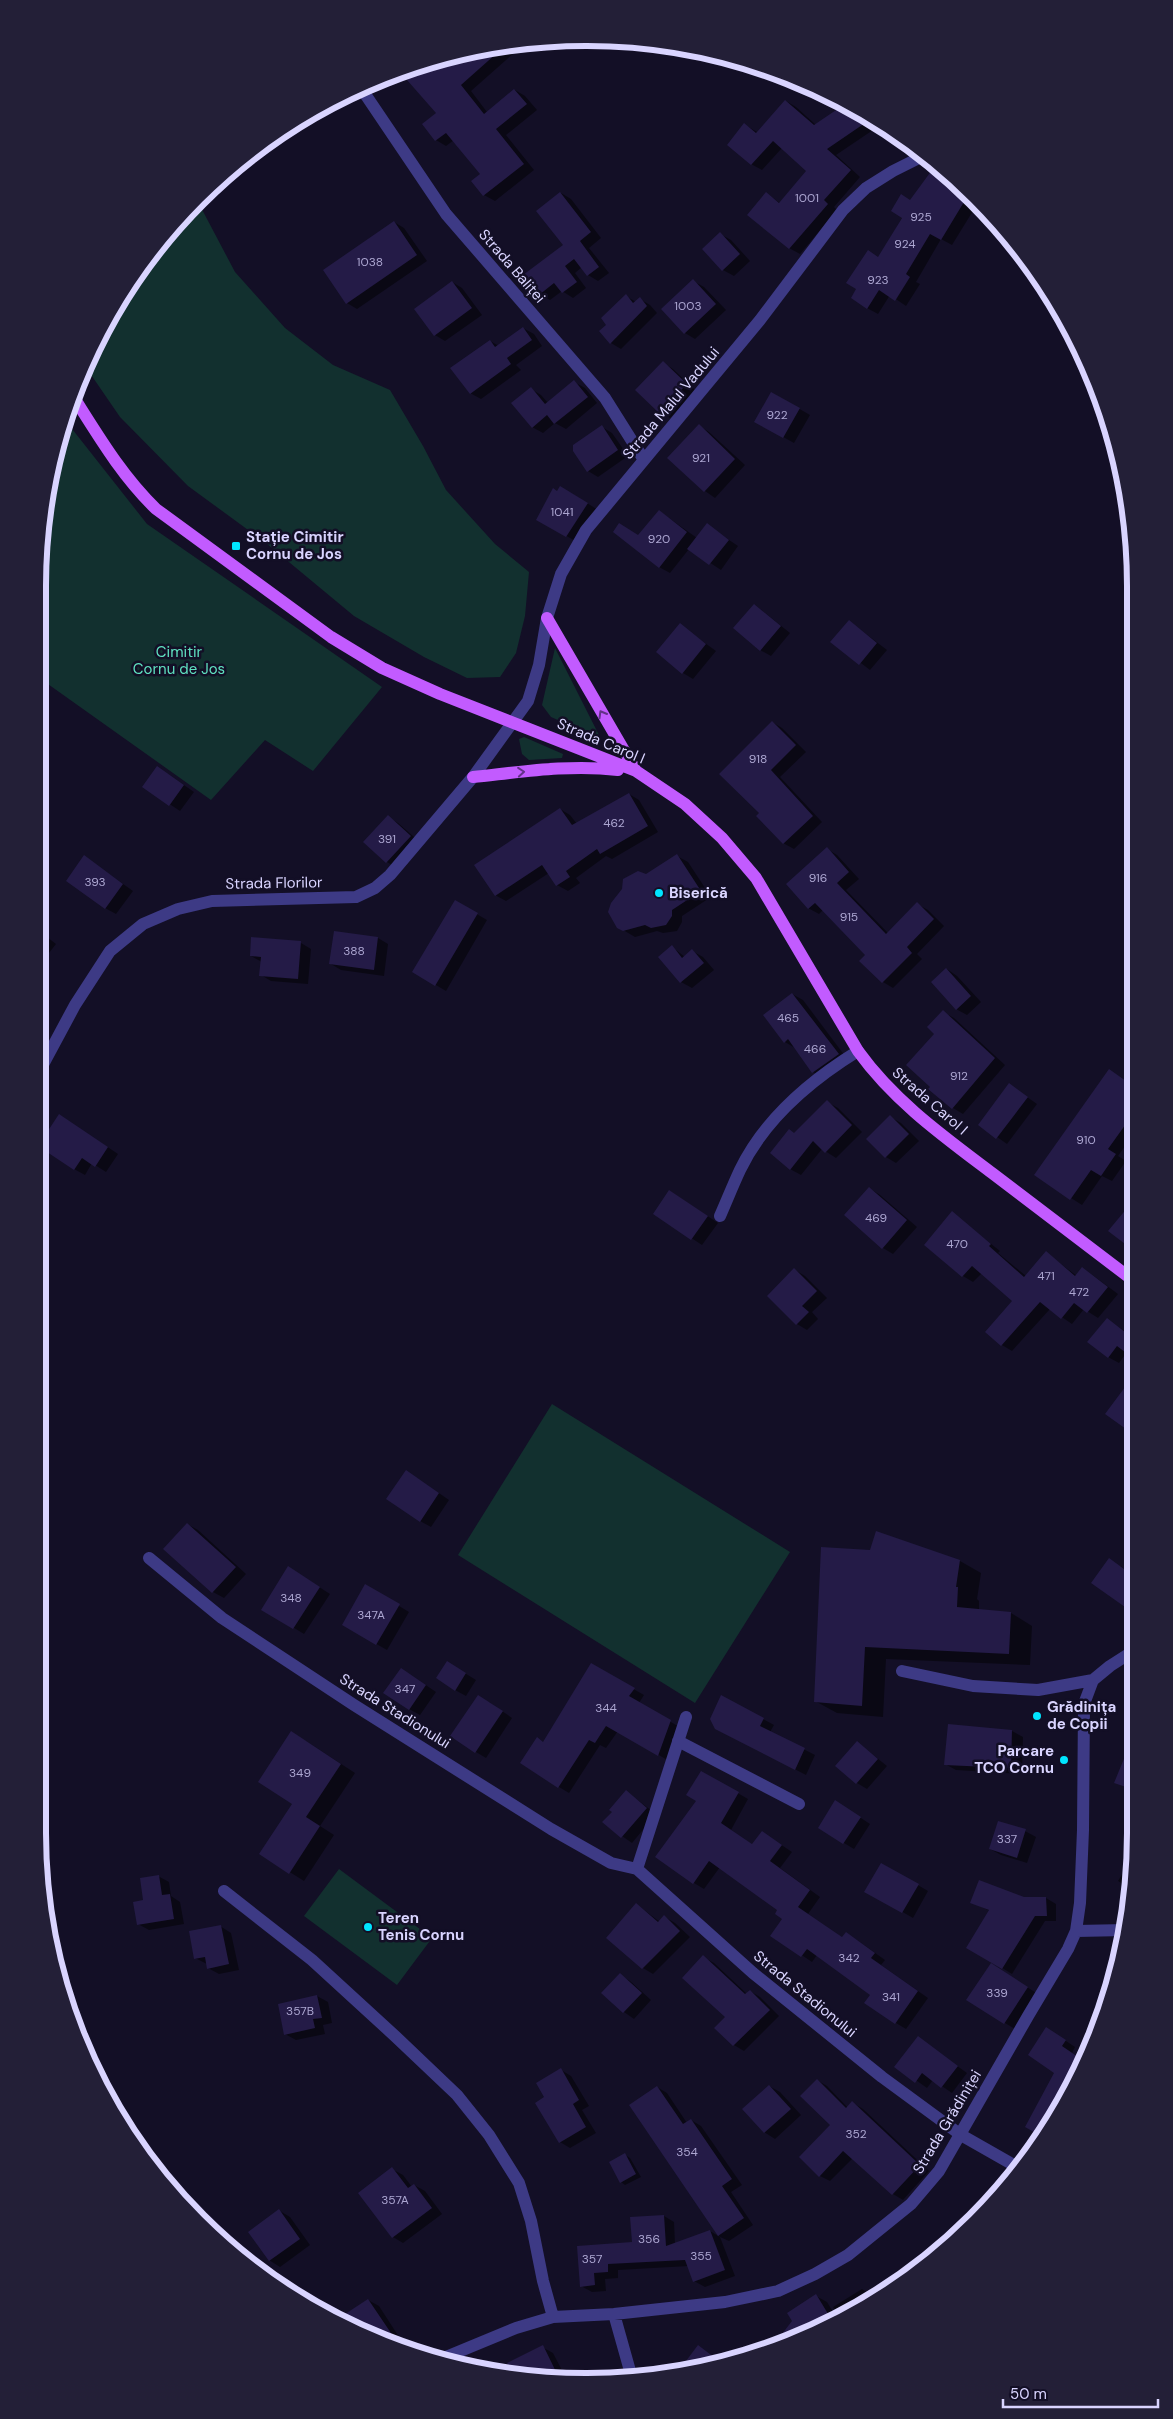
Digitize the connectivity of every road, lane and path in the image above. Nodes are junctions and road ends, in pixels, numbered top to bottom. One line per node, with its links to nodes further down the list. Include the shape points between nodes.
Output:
1 (365, 94): 4 (street, Strada Baliței, via 446,214 605,398)
2 (917, 159): 4 (street, Strada Malul Vadului, via 866,188 843,210 760,320)
3 (78, 404): 6 (main road, Strada Carol I, via 133,486 182,529 361,656 400,677)
4 (644, 460): 5 (street, Strada Malul Vadului, via 578,543 561,574)
5 (547, 618): 6 (street, Strada Malul Vadului, via 528,701); 7 (main road, one-way to 5)
6 (514, 722): 7 (main road, Strada Carol I); 8 (street, Strada Florilor)
7 (636, 772): 8 (main road, one-way to 7, via 589,768); 9 (main road, Strada Carol I, via 684,804 740,856)
8 (473, 777): 10 (street, Strada Florilor, via 390,875 362,894 342,898 212,901 178,909 143,924 110,951 75,1005)
9 (858, 1051): 11 (street, via 804,1088 769,1127 741,1168); 12 (main road, Strada Carol I, via 876,1075 910,1109)
10 (46, 1059)
11 (720, 1216)
12 (1127, 1276)
13 (149, 1558): 20 (street, Strada Stadionului, via 222,1618 354,1705 551,1829 611,1862)
14 (1127, 1655): 16 (street)
15 (902, 1671): 16 (street, via 973,1686 1038,1690)
16 (1093, 1680): 23 (street, Strada Grădiniței, via 1086,1693 1083,1715 1083,1830)
17 (686, 1717): 18 (street)
18 (678, 1741): 19 (street); 20 (street)
19 (799, 1804)
20 (637, 1869): 24 (street, Strada Stadionului, via 753,1973 882,2077)
21 (224, 1891): 27 (street, via 312,1960 396,2037 457,2095 489,2135 519,2182)
22 (1117, 1930): 23 (street)
23 (1076, 1931): 24 (street, Strada Grădiniței)
24 (961, 2135): 25 (street, Strada Stadionului); 26 (street, Strada Grădiniței, via 939,2171 911,2204 848,2255 815,2274 778,2291 725,2302)
25 (1012, 2164)
26 (614, 2314): 27 (street, Strada Grădiniței); 29 (street)
27 (553, 2317): 28 (street, Strada Grădiniței, via 516,2328)
28 (451, 2355)
29 (630, 2371)

